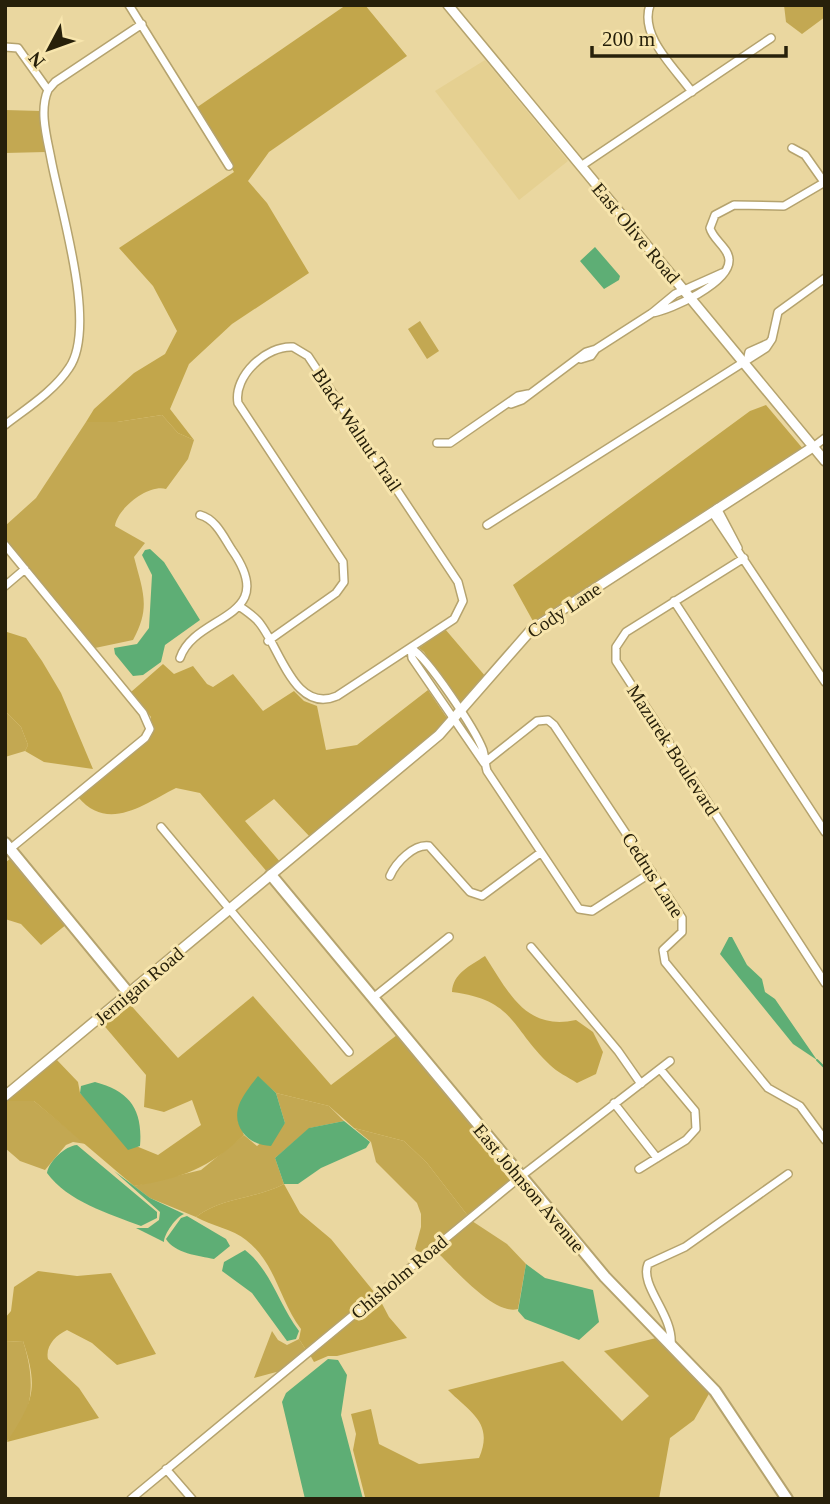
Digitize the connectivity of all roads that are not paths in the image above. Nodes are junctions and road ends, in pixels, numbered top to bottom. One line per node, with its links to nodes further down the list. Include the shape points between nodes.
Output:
1 (129, 5): 4 (street)
2 (650, 5): 8 (street, via 648,32)
3 (449, 6): 11 (street, East Olive Road)
4 (142, 24): 7 (street); 10 (street)
5 (771, 38): 8 (street)
6 (5, 47): 7 (street, via 16,47)
7 (48, 90): 16 (street, via 44,106 47,137 79,303 80,338 75,358 64,374)
8 (692, 92): 11 (street)
9 (792, 148): 12 (street, via 805,155)
10 (229, 166)
11 (580, 166): 14 (street, East Olive Road)
12 (824, 182): 14 (street, via 784,206 734,205 715,215 711,233 729,257 728,266)
13 (825, 278): 15 (street, via 778,312 769,343 749,352)
14 (687, 295): 15 (street, East Olive Road); 18 (street, via 667,299 450,443)
15 (745, 359): 19 (street, East Olive Road); 23 (street)
16 (5, 425)
17 (825, 438): 19 (street, Cody Lane)
18 (436, 443)
19 (813, 447): 20 (street, East Olive Road); 21 (street, Cody Lane)
20 (825, 461)
21 (714, 510): 25 (street); 34 (street, Cody Lane, via 531,630)
22 (200, 515): 29 (street, via 214,524 243,565 247,582)
23 (488, 525)
24 (5, 545): 26 (street)
25 (744, 558): 28 (street, Mazurek Boulevard); 33 (street)
26 (25, 569): 27 (street); 38 (street, via 149,724 145,738)
27 (5, 586)
28 (674, 601): 37 (street); 46 (street, Mazurek Boulevard, via 622,636 615,654 618,667)
29 (239, 606): 30 (street, Black Walnut Trail, via 257,620); 32 (street, via 186,645)
30 (268, 641): 31 (street, Black Walnut Trail, via 302,690 324,700); 31 (street, Black Walnut Trail, via 336,593 345,575 342,562 238,403 239,383 246,372 287,346 308,356 461,589 458,614)
31 (411, 648): 34 (street, via 412,658)
32 (180, 658)
33 (825, 682)
34 (457, 717): 35 (street); 41 (street, Cody Lane)
35 (484, 763): 39 (street); 40 (street, Cedrus Lane, via 537,721 551,722)
36 (161, 827): 43 (street)
37 (825, 832)
38 (8, 846): 47 (main road)
39 (540, 853): 40 (street, via 576,906 587,912); 42 (street, via 482,896 470,892 429,846 416,848)
40 (652, 872): 55 (street, Cedrus Lane, via 684,922 682,932 663,950 665,962 768,1088 800,1106)
41 (271, 875): 43 (street, Jernigan Road); 48 (main road, East Johnson Avenue)
42 (390, 876)
43 (231, 909): 47 (street, Jernigan Road); 49 (street)
44 (449, 937): 48 (street)
45 (531, 947): 52 (street)
46 (825, 983)
47 (130, 995): 53 (street, Jernigan Road)
48 (373, 998): 59 (main road, East Johnson Avenue)
49 (349, 1052)
50 (670, 1060): 51 (street, Chisholm Road)
51 (660, 1069): 52 (street, Chisholm Road); 56 (street, via 695,1111 697,1122 686,1140)
52 (641, 1084): 54 (street, Chisholm Road)
53 (5, 1096)
54 (614, 1102): 56 (street); 59 (street, Chisholm Road)
55 (825, 1140)
56 (657, 1157): 57 (street)
57 (639, 1169)
58 (788, 1174): 60 (street, via 685,1247 648,1264 647,1280 667,1316)
59 (520, 1177): 60 (main road, East Johnson Avenue, via 612,1286); 61 (street, Chisholm Road)
60 (670, 1346): 64 (main road, East Johnson Avenue, via 728,1408)
61 (166, 1469): 62 (street, Chisholm Road); 63 (street)
62 (131, 1499)
63 (192, 1499)
64 (787, 1499)

